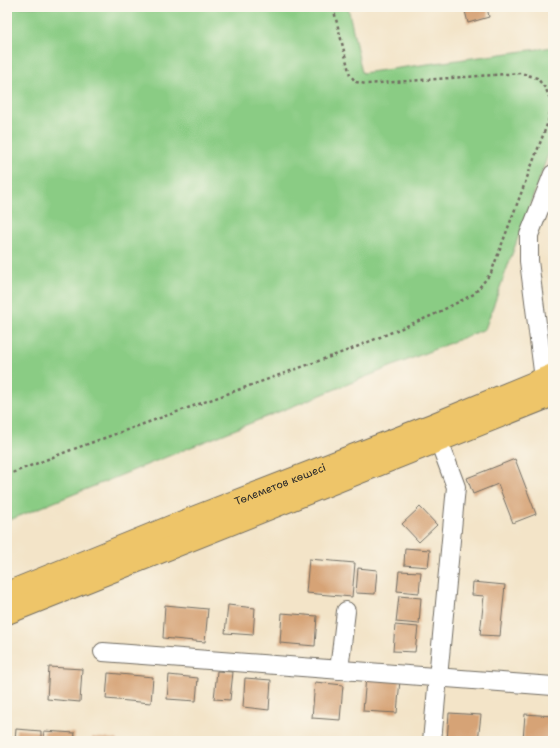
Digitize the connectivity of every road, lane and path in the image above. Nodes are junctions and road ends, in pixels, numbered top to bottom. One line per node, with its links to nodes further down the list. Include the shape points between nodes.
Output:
1 (333, 7): 5 (path, via 350,75 356,82 366,84 521,73 537,78 546,89 552,104 548,122 491,272 474,294 433,315 349,350)
2 (553, 174): 3 (street, via 529,235 529,261 543,371)
3 (549, 383): 4 (main road, Төлеметов көшесі); 6 (main road, Төлеметов көшесі, via 432,425)
4 (439, 441): 8 (main road, Төлеметов көшесі); 11 (street, via 456,487)
5 (7, 475)
6 (7, 593)
7 (346, 611): 10 (street)
8 (7, 613)
9 (103, 652): 10 (street)
10 (339, 670): 11 (street)
11 (438, 677): 12 (street); 13 (street)
12 (553, 686)
13 (432, 741)

